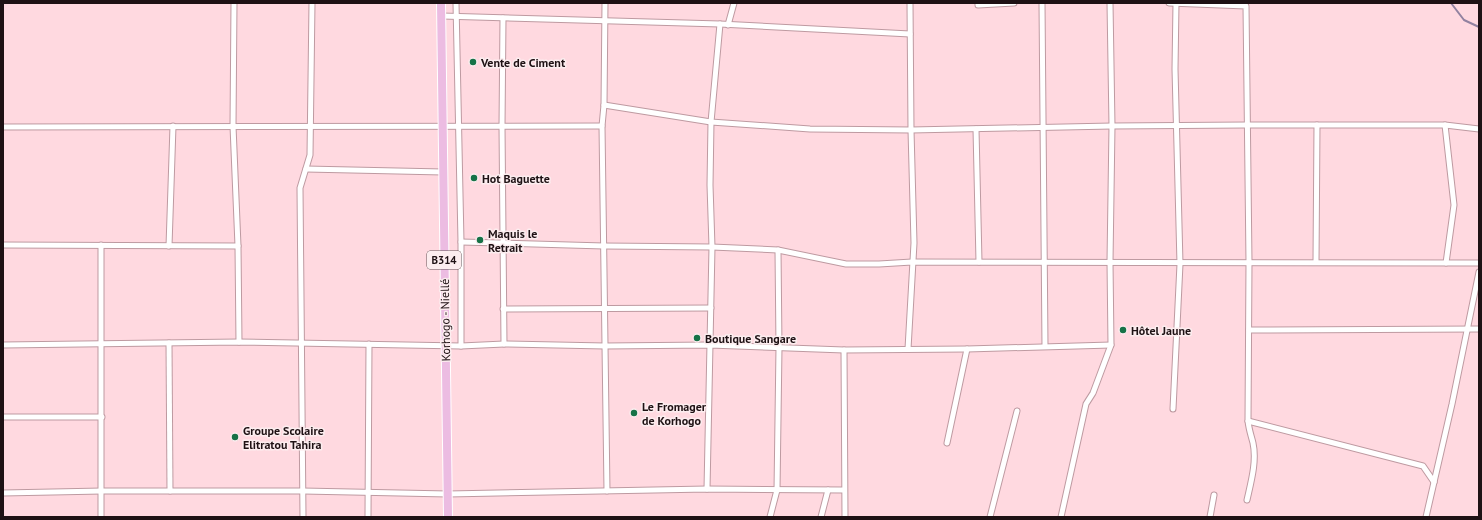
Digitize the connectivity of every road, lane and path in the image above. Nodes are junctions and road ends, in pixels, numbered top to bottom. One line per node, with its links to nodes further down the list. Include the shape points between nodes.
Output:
1 (234, 3): 29 (street)
2 (312, 3): 35 (street)
3 (441, 3): 14 (main road, Korhogo - Niellé / B314)
4 (456, 3): 15 (street)
5 (605, 3): 17 (street)
6 (734, 3): 19 (street)
7 (910, 3): 20 (street)
8 (978, 3): 9 (street)
9 (1014, 3)
10 (1042, 3): 36 (street)
11 (1110, 3): 33 (street)
12 (1169, 3): 13 (street)
13 (1176, 3): 23 (street, via 1246,6); 25 (street)
14 (442, 16): 15 (street); 24 (main road, Korhogo - Niellé / B314)
15 (456, 18): 16 (street); 30 (street)
16 (503, 18): 17 (street); 31 (street)
17 (605, 20): 18 (street); 21 (street)
18 (720, 24): 19 (street); 22 (street)
19 (728, 25): 20 (street)
20 (910, 34): 39 (street)
21 (604, 105): 22 (street); 32 (street)
22 (711, 122): 39 (street, via 810,129); 49 (street)
23 (1246, 124): 25 (street); 26 (street); 55 (street)
24 (442, 125): 30 (street); 35 (street); 41 (main road, Korhogo - Niellé / B314)
25 (1176, 125): 33 (street); 59 (street)
26 (1318, 125): 27 (street); 56 (street)
27 (1445, 125): 38 (street); 57 (street, via 1454,205)
28 (173, 126): 29 (street); 34 (street); 46 (street)
29 (233, 126): 35 (street); 47 (street)
30 (458, 126): 31 (street); 42 (street)
31 (502, 126): 32 (street); 43 (street)
32 (602, 126): 48 (street)
33 (1112, 126): 36 (street); 54 (street)
34 (3, 127)
35 (310, 127): 40 (street, via 310,155)
36 (1044, 127): 37 (street); 53 (street)
37 (976, 128): 39 (street); 52 (street)
38 (1479, 129)
39 (911, 130): 51 (street, via 914,243)
40 (306, 169): 41 (street); 70 (street, via 300,188)
41 (443, 172): 72 (main road, Korhogo - Niellé / B314)
42 (461, 242): 43 (street); 77 (street)
43 (502, 243): 48 (street); 63 (street)
44 (3, 244): 45 (street)
45 (101, 245): 46 (street); 69 (street)
46 (169, 246): 47 (street)
47 (238, 246): 67 (street)
48 (604, 246): 49 (street); 61 (street)
49 (712, 247): 50 (street); 62 (street)
50 (778, 250): 51 (street, via 846,264); 80 (street)
51 (912, 262): 52 (street); 81 (street)
52 (979, 262): 53 (street)
53 (1045, 262): 54 (street); 79 (street)
54 (1110, 262): 59 (street); 76 (street)
55 (1249, 262): 56 (street); 59 (street); 66 (street)
56 (1316, 262): 57 (street)
57 (1446, 263): 58 (street)
58 (1479, 263)
59 (1180, 264): 84 (street)
60 (1479, 272): 64 (street)
61 (604, 308): 62 (street); 63 (street); 78 (street)
62 (711, 308): 75 (street)
63 (503, 309): 73 (street)
64 (1468, 329): 65 (street); 66 (street); 90 (street)
65 (1479, 329)
66 (1249, 330): 88 (street)
67 (239, 342): 68 (street); 70 (street)
68 (169, 343): 69 (street); 96 (street)
69 (102, 344): 74 (street); 86 (street)
70 (301, 344): 71 (street); 97 (street)
71 (369, 344): 72 (street); 99 (street)
72 (445, 344): 77 (street); 101 (main road, Korhogo - Niellé / B314)
73 (504, 344): 77 (street); 78 (street)
74 (3, 345)
75 (710, 345): 78 (street); 80 (street); 91 (street)
76 (1111, 345): 79 (street); 112 (street, via 1093,393 1086,404)
77 (461, 346)
78 (605, 346): 98 (street)
79 (1044, 346): 82 (street)
80 (779, 347): 83 (street); 92 (street)
81 (908, 349): 82 (street); 83 (street)
82 (967, 349): 89 (street)
83 (844, 350): 94 (street)
84 (1173, 409)
85 (1017, 411): 111 (street)
86 (102, 416): 87 (street); 95 (street)
87 (3, 417)
88 (1248, 421): 90 (street, via 1423,466); 103 (street, via 1254,464)
89 (947, 443)
90 (1434, 482): 114 (street)
91 (707, 490): 92 (street); 98 (street)
92 (777, 490): 93 (street); 108 (street)
93 (828, 490): 94 (street); 109 (street)
94 (844, 490): 110 (street)
95 (102, 491): 96 (street); 100 (street); 104 (street)
96 (170, 491): 97 (street)
97 (303, 491): 99 (street); 105 (street)
98 (607, 491): 101 (street)
99 (368, 492): 101 (street); 106 (street)
100 (3, 493)
101 (448, 494): 107 (main road, Korhogo - Niellé / B314)
102 (1214, 495): 113 (street)
103 (1247, 500)
104 (101, 517)
105 (302, 517)
106 (368, 517)
107 (448, 517)
108 (770, 517)
109 (821, 517)
110 (845, 517)
111 (990, 517)
112 (1061, 517)
113 (1210, 517)
114 (1426, 517)

